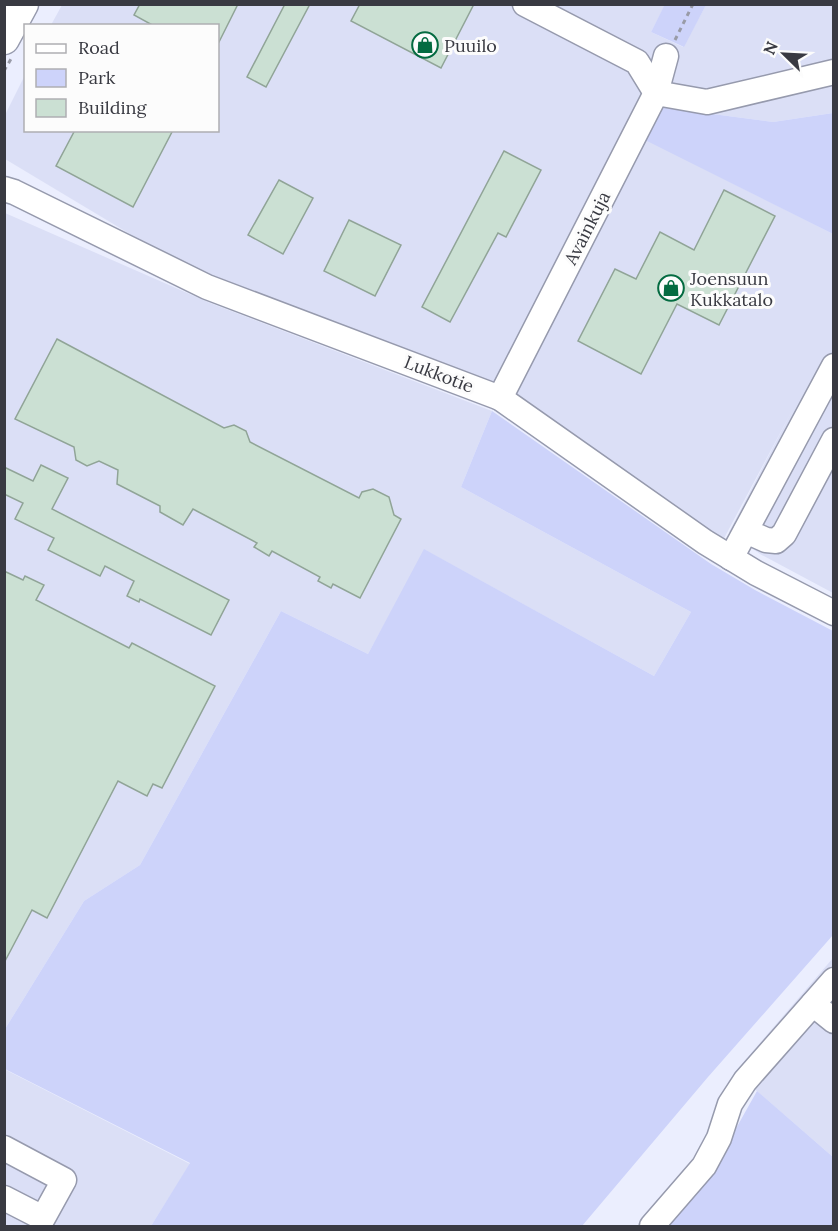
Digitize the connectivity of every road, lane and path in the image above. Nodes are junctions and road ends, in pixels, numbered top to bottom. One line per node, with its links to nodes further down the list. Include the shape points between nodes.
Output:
1 (22, 4): 4 (main road)
2 (525, 4): 7 (street, via 637,62)
3 (693, 4): 5 (path)
4 (4, 39)
5 (666, 56): 7 (street, Avainkuja)
6 (834, 72): 7 (street, via 708,102)
7 (656, 93): 10 (street, Avainkuja)
8 (8, 188): 10 (street, Lukkotie, via 207,287)
9 (834, 366): 12 (street)
10 (500, 398): 13 (street, Lukkotie)
11 (834, 440): 12 (street, via 784,534 776,541)
12 (746, 531): 13 (street)
13 (731, 558): 14 (street, Lukkotie)
14 (831, 608)
15 (834, 980): 16 (street)
16 (813, 1004): 17 (street); 20 (street, via 746,1081 730,1104 719,1138 704,1166)
17 (834, 1021)
18 (4, 1148): 19 (street, via 64,1179 43,1218)
19 (4, 1198)
20 (652, 1227)

